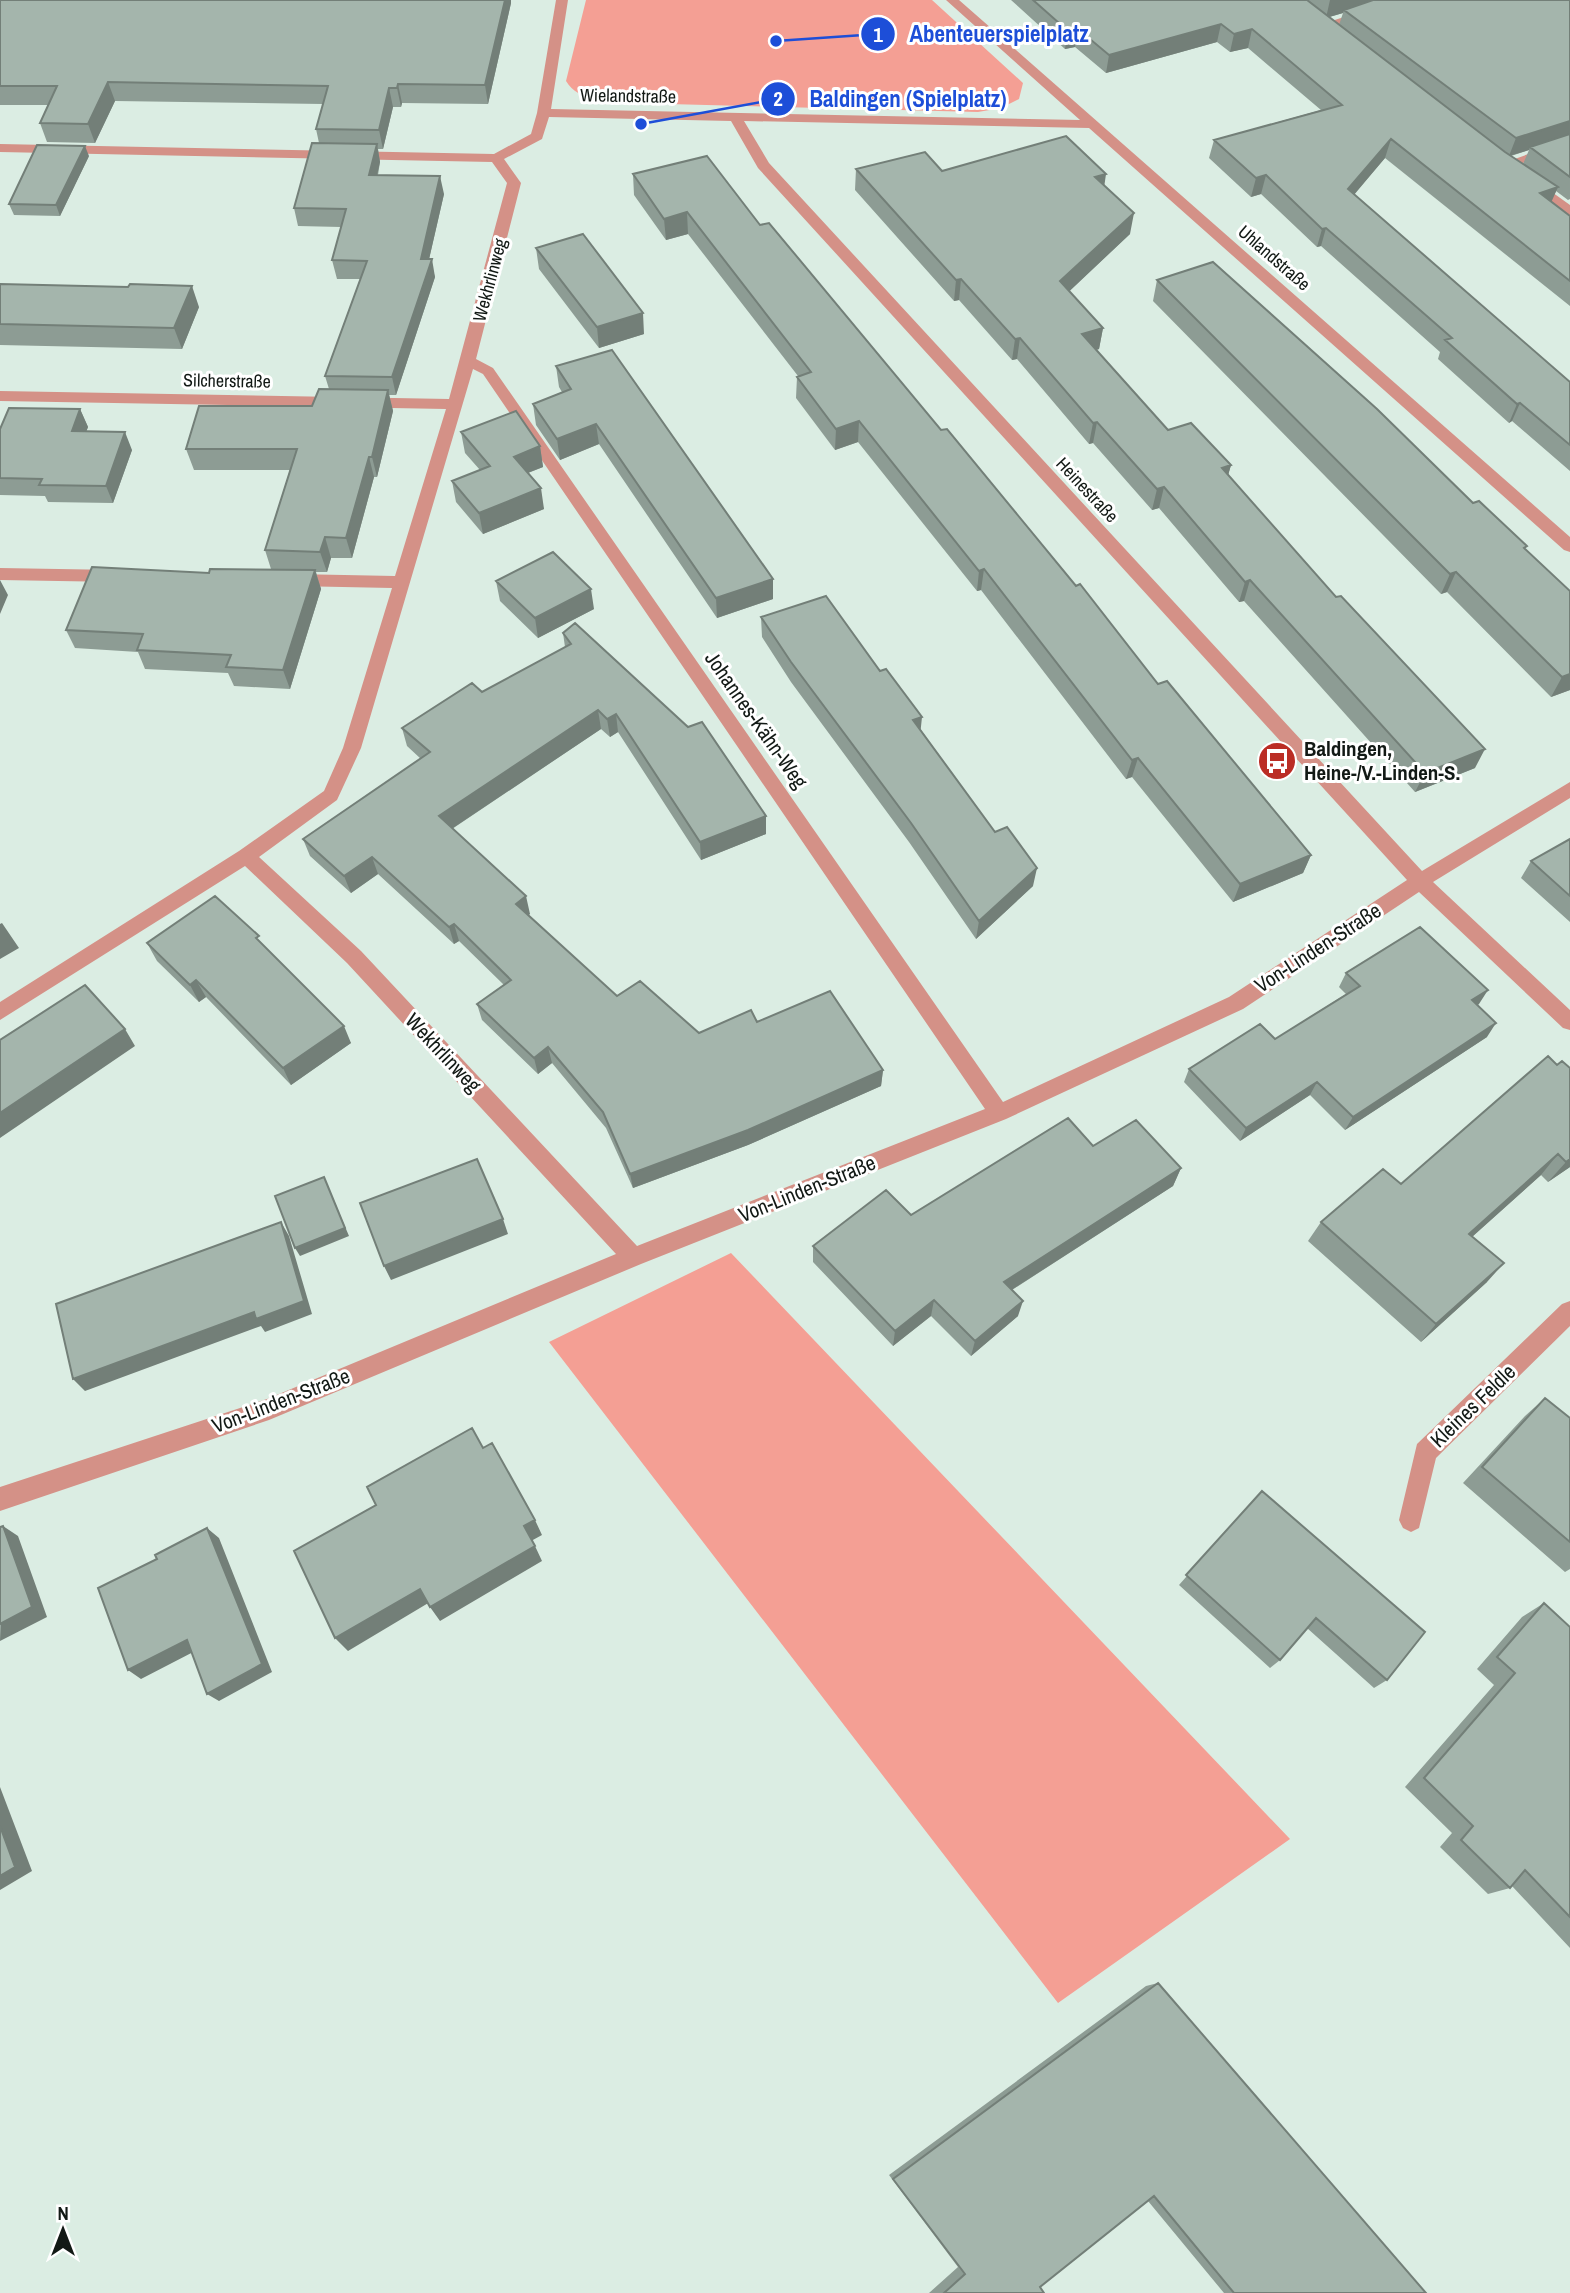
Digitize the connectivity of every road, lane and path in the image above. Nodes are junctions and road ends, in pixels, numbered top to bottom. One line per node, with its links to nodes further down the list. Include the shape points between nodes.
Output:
1 (562, 0): 5 (street)
2 (952, 0): 7 (street, Uhlandstraße)
3 (1409, 0): 4 (street)
4 (1323, 26)
5 (544, 113): 6 (street, Wielandstraße); 10 (street, via 537,136)
6 (736, 118): 7 (street, Wielandstraße); 22 (street, Heinestraße, via 763,165)
7 (1089, 124): 15 (street, Uhlandstraße)
8 (1570, 143): 11 (street, via 1500,161)
9 (0, 148): 10 (street)
10 (496, 158): 12 (street, Wekhrlinweg, via 514,183)
11 (1570, 212)
12 (468, 361): 14 (street, Wekhrlinweg); 25 (street, Johannes-Kähn-Weg, via 488,371)
13 (0, 396): 14 (street, Silcherstraße)
14 (454, 404): 19 (street, Wekhrlinweg)
15 (1570, 546)
16 (0, 574): 17 (street)
17 (138, 577)
18 (277, 580): 19 (street)
19 (401, 583): 21 (street, Wekhrlinweg, via 352,748 331,794)
20 (1570, 789): 22 (street, Von-Linden-Straße)
21 (246, 856): 23 (street, Wekhrlinweg); 26 (street, Wekhrlinweg, via 354,957)
22 (1420, 881): 24 (street); 25 (street, Von-Linden-Straße, via 1236,1003)
23 (0, 1012)
24 (1570, 1022)
25 (999, 1114): 26 (street, Von-Linden-Straße)
26 (633, 1257): 28 (street, Von-Linden-Straße, via 269,1409)
27 (1570, 1311): 29 (street, Kleines Feldle, via 1425,1452)
28 (0, 1499)
29 (1411, 1520)

